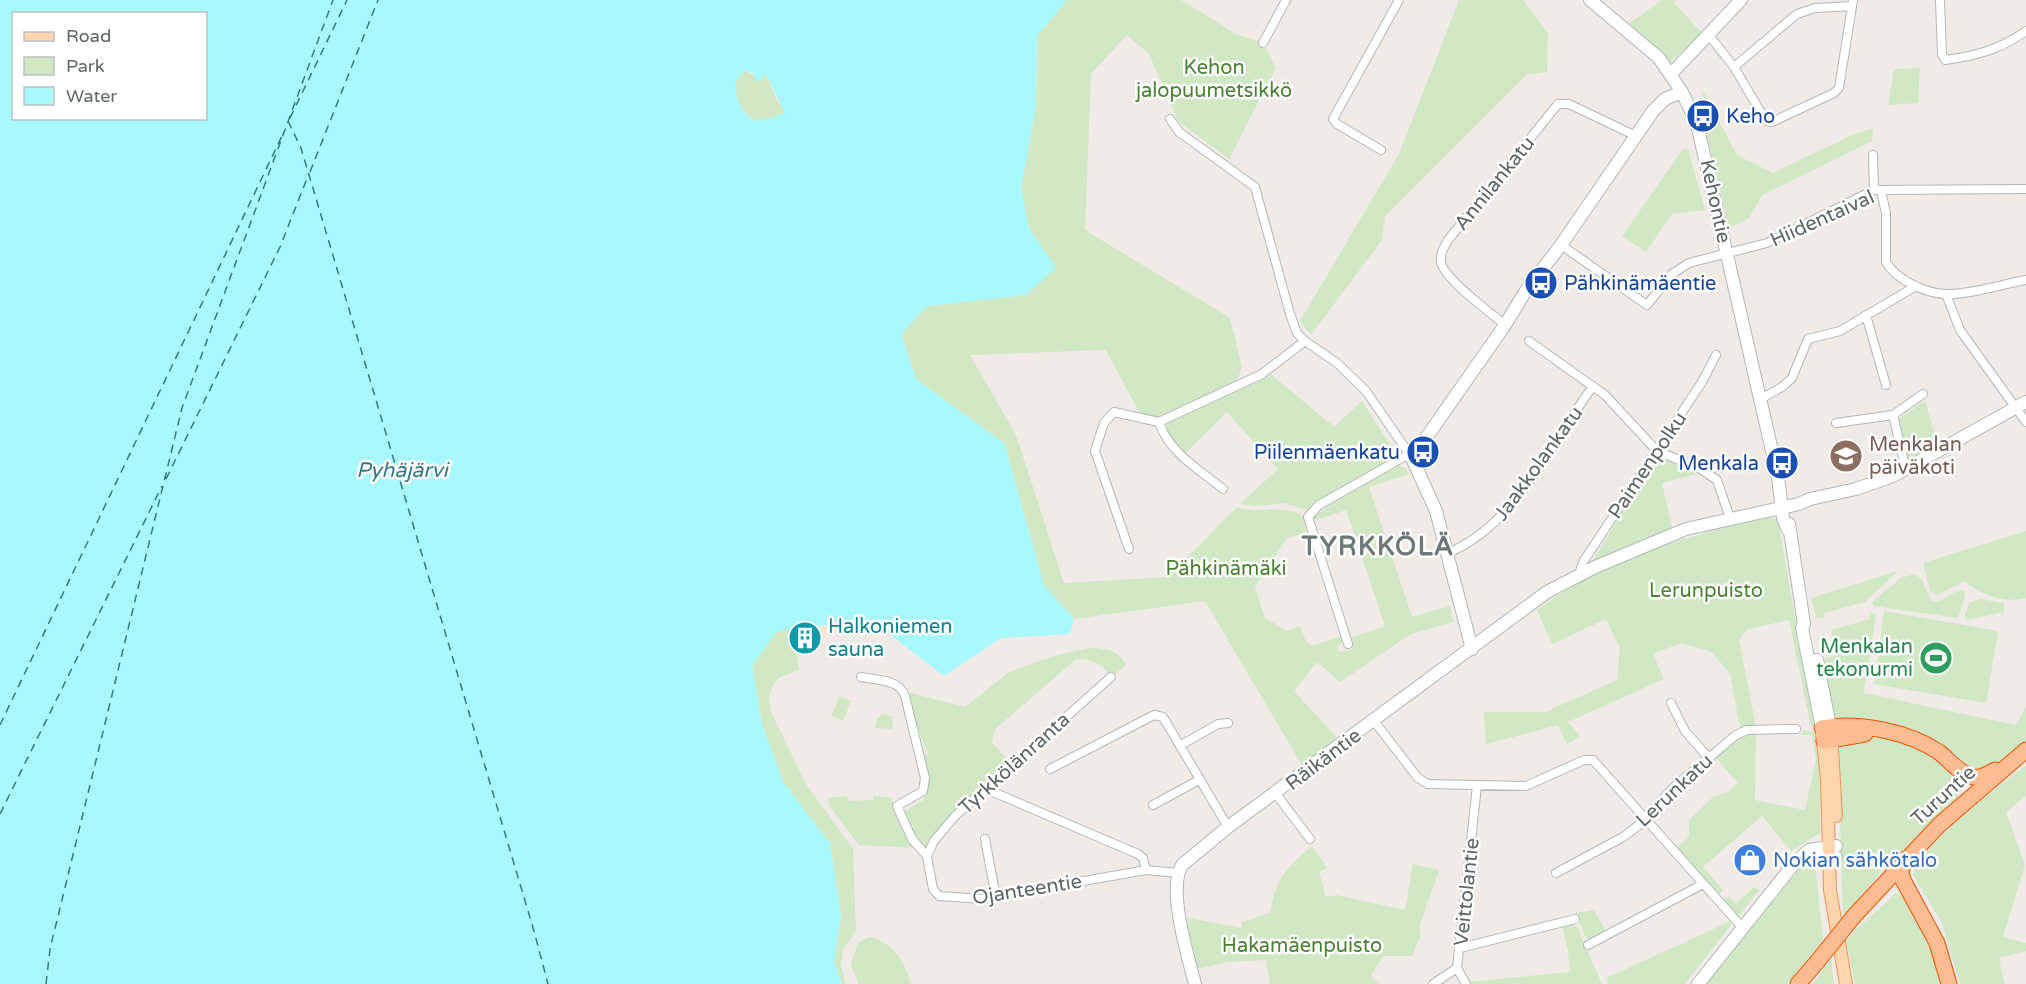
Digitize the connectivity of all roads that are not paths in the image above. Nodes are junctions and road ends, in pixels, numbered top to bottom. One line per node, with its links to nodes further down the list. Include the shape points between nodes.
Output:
1 (1286, 0): 9 (street)
2 (1399, 0): 15 (street, via 1333,119)
3 (1590, 0): 11 (street, Kehontie, via 1647,47)
4 (1741, 0): 8 (street)
5 (1940, 0): 7 (street, via 1945,60 1988,52)
6 (1852, 3): 10 (street, via 1797,14); 10 (street, via 1842,75 1834,93 1782,120 1766,121)
7 (2026, 31)
8 (1708, 34): 10 (street); 11 (street)
9 (1263, 43)
10 (1734, 67)
11 (1671, 74): 12 (street, Kehontie)
12 (1682, 92): 14 (street, via 1657,106); 20 (street, Kehontie, via 1701,134)
13 (1170, 119): 26 (street, via 1179,132 1256,187 1290,314 1297,333)
14 (1636, 136): 19 (street); 25 (street, Annilankatu, via 1569,104 1558,104 1448,240 1441,264 1449,276)
15 (1381, 150)
16 (1873, 155): 18 (street)
17 (2026, 189): 18 (street, Hiidentaival)
18 (1878, 190): 20 (street, Hiidentaival, via 1767,243); 22 (street, via 1886,213 1886,262)
19 (1561, 245): 20 (street, Hiidentaival, via 1647,306 1682,266); 25 (street)
20 (1728, 255): 32 (street, Kehontie)
21 (2026, 280): 23 (street)
22 (1916, 286): 23 (street); 24 (street)
23 (1946, 294): 33 (street, via 1966,340)
24 (1866, 315): 29 (street); 32 (street, via 1840,331 1808,339 1792,378)
25 (1505, 325): 39 (street)
26 (1305, 341): 35 (street, via 1262,374); 39 (street, via 1359,384)
27 (1529, 341): 30 (street)
28 (1716, 355): 38 (street, Paimenpolku)
29 (1886, 385)
30 (1593, 386): 38 (street); 45 (street, Jaakkolankatu, via 1505,515)
31 (1923, 394): 34 (street)
32 (1759, 400): 42 (street, Kehontie, via 1784,488)
33 (2021, 404): 36 (street); 40 (street)
34 (1893, 415): 37 (street); 40 (street)
35 (1159, 422): 41 (street, via 1164,438 1179,454); 44 (street, via 1114,412 1104,423 1095,451)
36 (2026, 422)
37 (1836, 423)
38 (1657, 450): 43 (street, via 1717,480); 46 (street, Paimenpolku, via 1583,562)
39 (1410, 456): 45 (street, via 1436,511); 47 (street, via 1319,506 1308,517)
40 (1906, 470): 42 (street, via 1856,489 1810,499 1798,497)
41 (1223, 489)
42 (1784, 504): 43 (street, Räikäntie); 55 (street, Kehontie)
43 (1730, 518): 46 (street, Räikäntie, via 1654,540)
44 (1129, 549)
45 (1448, 554): 48 (street)
46 (1579, 575): 48 (street, Räikäntie, via 1548,592)
47 (1348, 644)
48 (1472, 649): 52 (street, Räikäntie)
49 (861, 677): 72 (street, Ojanteentie, via 892,683 903,691 925,778 922,791 897,806 912,839)
50 (1111, 677): 63 (street, Tyrkkölänranta)
51 (1671, 703): 58 (street, via 1685,730)
52 (1374, 721): 62 (street, via 1422,783); 64 (street, Räikäntie)
53 (1228, 723): 56 (street, via 1218,724)
54 (1796, 729): 58 (street, Lerunkatu, via 1741,732)
55 (1827, 733): 59 (highway, via 1881,731 1927,745); 71 (main road)
56 (1181, 745): 60 (street, via 1166,720 1154,715); 61 (street)
57 (2022, 753): 59 (highway, via 1980,777 1970,776); 66 (highway, Turuntie)
58 (1708, 757): 67 (street, Lerunkatu)
59 (1954, 765): 66 (highway, via 1965,784)
60 (1050, 768)
61 (1199, 780): 65 (street); 68 (street)
62 (1477, 786): 67 (street, via 1526,786 1584,760 1593,760); 84 (street, Veittolantie)
63 (986, 789): 72 (street, Tyrkkölänranta, via 955,816); 74 (street, via 1138,855)
64 (1276, 794): 68 (street, Räikäntie); 70 (street)
65 (1153, 805)
66 (1961, 805): 73 (highway, Turuntie)
67 (1645, 818): 76 (street, Lerunkatu, via 1623,837); 77 (street)
68 (1228, 827): 75 (street, Räikäntie, via 1196,851)
69 (986, 838): 78 (street)
70 (1310, 839)
71 (1832, 852): 82 (street, via 1809,850); 86 (main road, via 1833,918)
72 (927, 856): 78 (street, Ojanteentie, via 933,890 939,896 969,900)
73 (1905, 859): 79 (highway, via 1902,876); 80 (highway, Turuntie)
74 (1146, 870): 75 (street, Ojanteentie); 78 (street, Ojanteentie)
75 (1178, 873): 87 (street, via 1178,905)
76 (1556, 873)
77 (1703, 884): 82 (street); 83 (street)
78 (996, 897)
79 (1919, 908): 80 (highway, via 1895,889 1883,892); 92 (highway, via 1937,943)
80 (1859, 911): 91 (highway, Turuntie, bridge)
81 (1575, 919): 84 (street)
82 (1742, 927): 90 (street)
83 (1588, 945)
84 (1460, 948): 85 (street, Veittolantie)
85 (1457, 968): 88 (street, Veittolantie); 89 (street)
86 (1846, 981)
87 (1195, 984)
88 (1433, 984)
89 (1466, 984)
90 (1698, 984)
91 (1798, 984)
92 (1948, 984)

